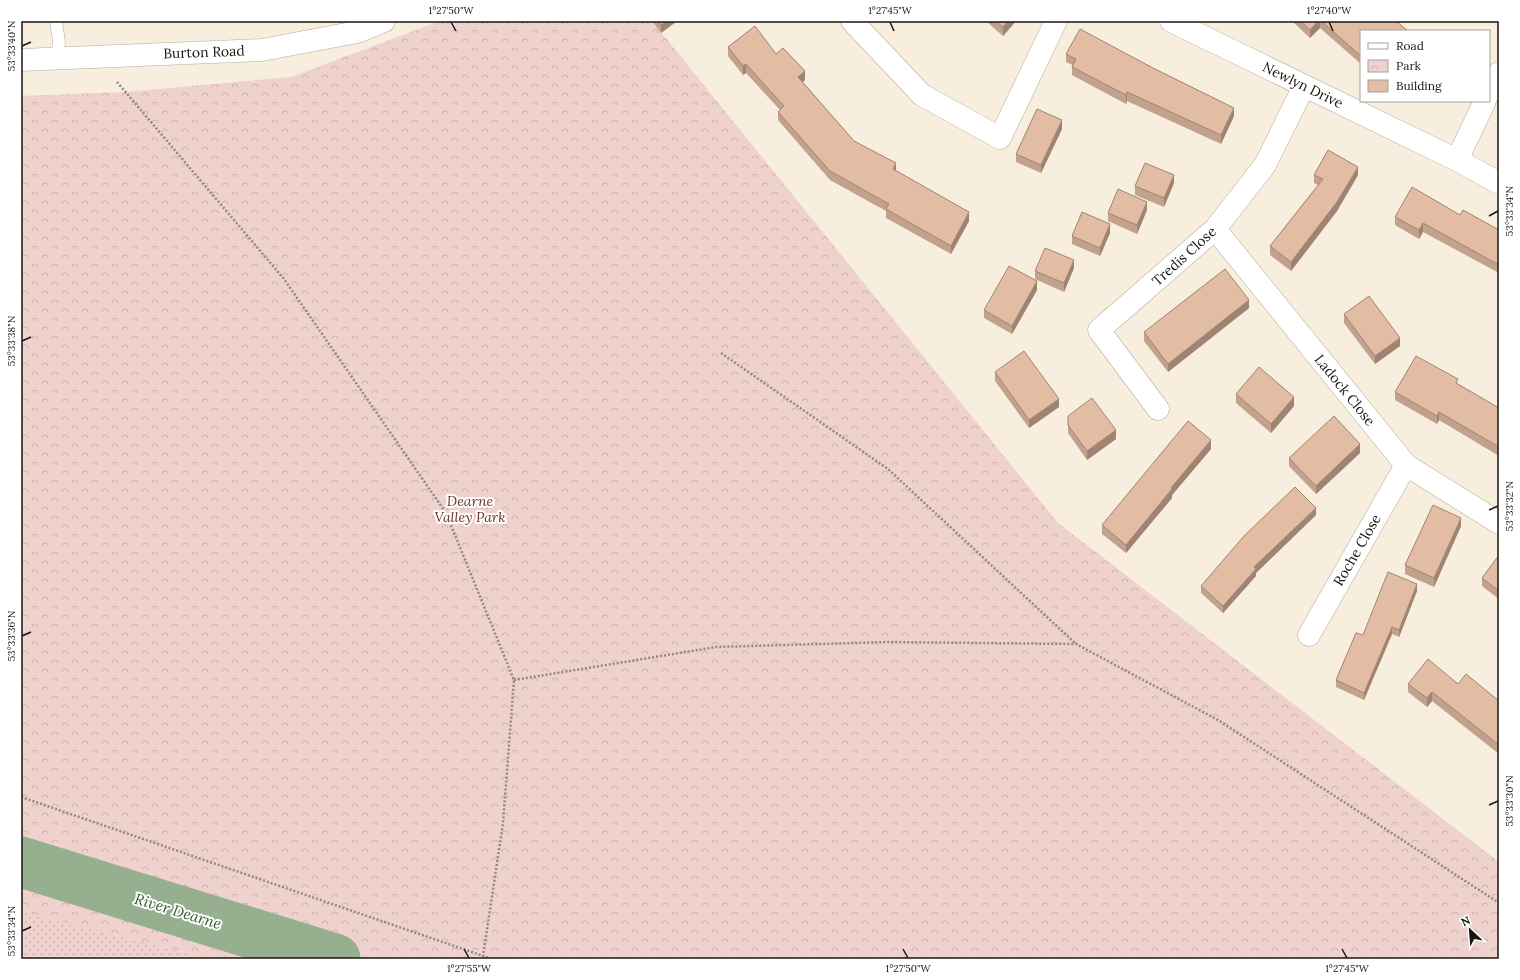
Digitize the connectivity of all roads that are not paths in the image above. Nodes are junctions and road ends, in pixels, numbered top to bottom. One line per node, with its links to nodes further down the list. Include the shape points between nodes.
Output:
1 (56, 21): 6 (lane, via 59,42)
2 (384, 21): 6 (street, Burton Road, via 357,32 262,50)
3 (852, 21): 4 (street, via 922,95 1000,138)
4 (1056, 21)
5 (1171, 21): 9 (street, Newlyn Drive)
6 (57, 58): 7 (street, Burton Road)
7 (21, 60)
8 (1499, 73): 10 (street)
9 (1304, 86): 12 (street, Newlyn Drive); 14 (street, Tredis Close, via 1265,165)
10 (1490, 91)
11 (1485, 102): 12 (street)
12 (1457, 160): 13 (street, Newlyn Drive)
13 (1499, 183)
14 (1215, 229): 15 (street, Tredis Close, via 1099,330); 16 (street, Ladock Close)
15 (1158, 409)
16 (1406, 465): 17 (street, Ladock Close); 18 (street, Roche Close)
17 (1499, 523)
18 (1309, 635)

